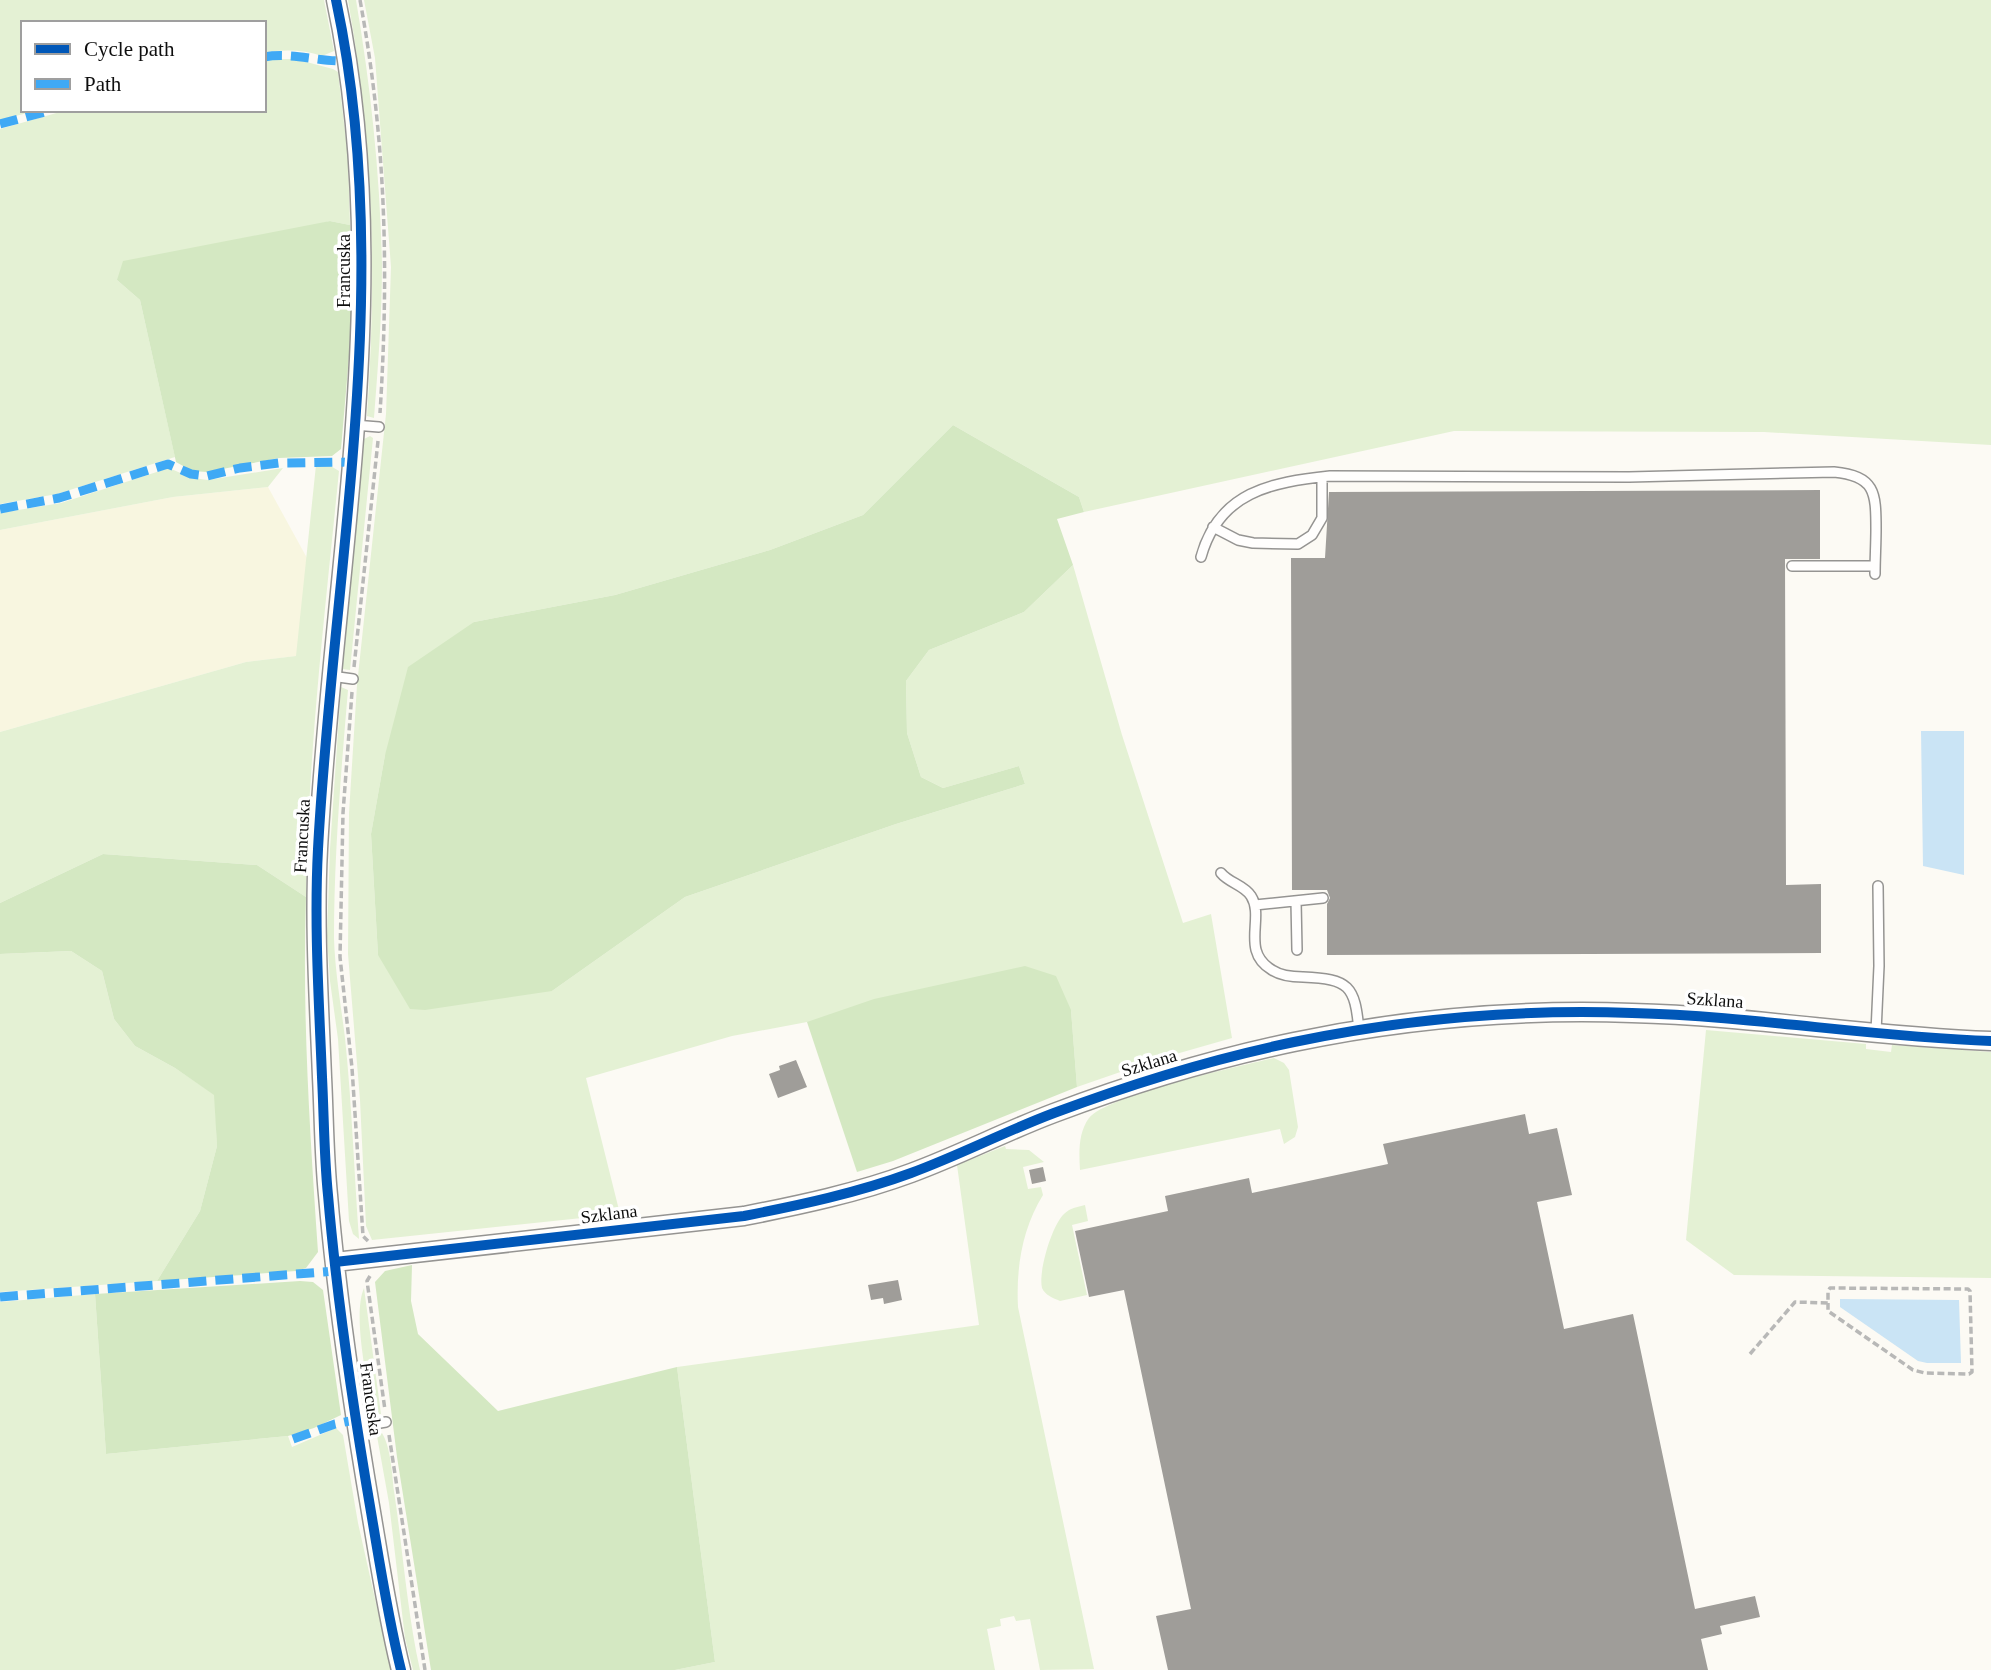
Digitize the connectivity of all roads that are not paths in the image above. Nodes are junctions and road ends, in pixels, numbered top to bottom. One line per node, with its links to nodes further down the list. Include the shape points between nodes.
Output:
1 (336, 0): 2 (street, Francuska, via 352,95 362,225)
2 (354, 425): 3 (lane); 8 (street, Francuska)
3 (379, 427)
4 (1322, 477): 5 (lane, via 1262,488 1237,500); 5 (lane, via 1322,518 1312,535 1298,544 1253,543); 7 (lane, via 1834,472 1850,474 1871,488 1876,500 1875,570)
5 (1213, 527): 6 (lane)
6 (1202, 557)
7 (1792, 566)
8 (330, 676): 9 (lane); 19 (street, Francuska, via 317,854 317,957 327,1191)
9 (353, 679)
10 (1221, 873): 14 (lane, via 1251,895)
11 (1878, 886): 17 (lane)
12 (1324, 898): 13 (lane)
13 (1296, 901): 14 (lane); 15 (lane)
14 (1255, 905): 16 (lane, via 1254,945 1265,965 1289,976 1342,983 1352,994)
15 (1297, 950)
16 (1359, 1031): 17 (street, Szklana, via 1451,1018 1553,1012 1783,1022); 19 (street, Szklana, via 1293,1042 1170,1074 1051,1114 911,1173 803,1205 744,1216)
17 (1876, 1032): 18 (street, Szklana)
18 (1991, 1041)
19 (335, 1262): 21 (street, Francuska)
20 (386, 1422): 21 (lane)
21 (356, 1427): 22 (street, Francuska)
22 (401, 1670)

